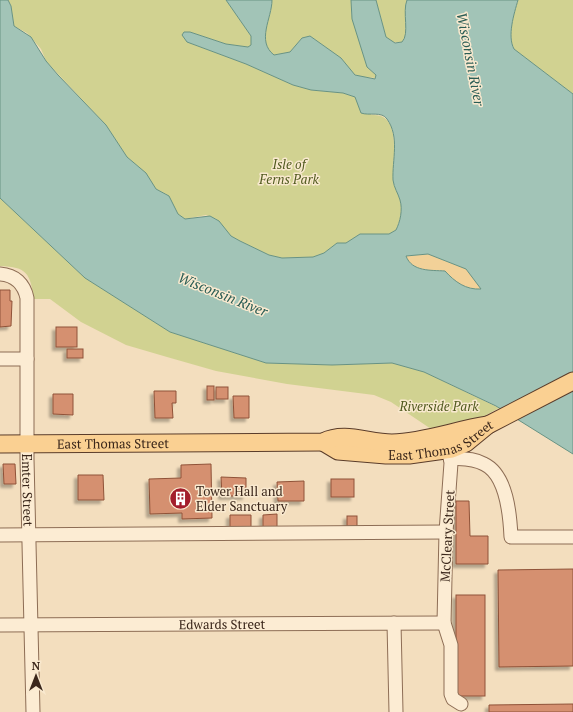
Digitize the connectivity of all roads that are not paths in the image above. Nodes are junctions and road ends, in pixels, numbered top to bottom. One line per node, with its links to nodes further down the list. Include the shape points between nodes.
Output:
1 (4, 274): 3 (street, Emter Street, via 17,280 25,291)
2 (0, 359): 3 (street)
3 (27, 359): 8 (street, Emter Street)
4 (573, 381): 5 (main road)
5 (488, 425): 6 (main road, East Thomas Street, via 418,441 376,442 342,436); 9 (main road, East Thomas Street)
6 (323, 442): 8 (main road, East Thomas Street); 9 (main road, East Thomas Street, via 338,450 386,455)
7 (0, 444): 8 (main road, East Thomas Street)
8 (27, 444): 11 (street, Emter Street)
9 (450, 454): 10 (street, McCleary Street); 13 (street, via 484,464 491,469 507,499 511,537)
10 (446, 532): 11 (street); 15 (street, McCleary Street)
11 (29, 534): 12 (street); 17 (street, Emter Street)
12 (0, 535)
13 (573, 538)
14 (394, 623): 15 (street, Edwards Street); 17 (street, Edwards Street); 20 (street)
15 (444, 623): 18 (street, McCleary Street, via 450,641 451,694 453,699)
16 (0, 625): 17 (street, Edwards Street)
17 (32, 625): 19 (street, Emter Street)
18 (461, 704)
19 (33, 712)
20 (396, 712)

